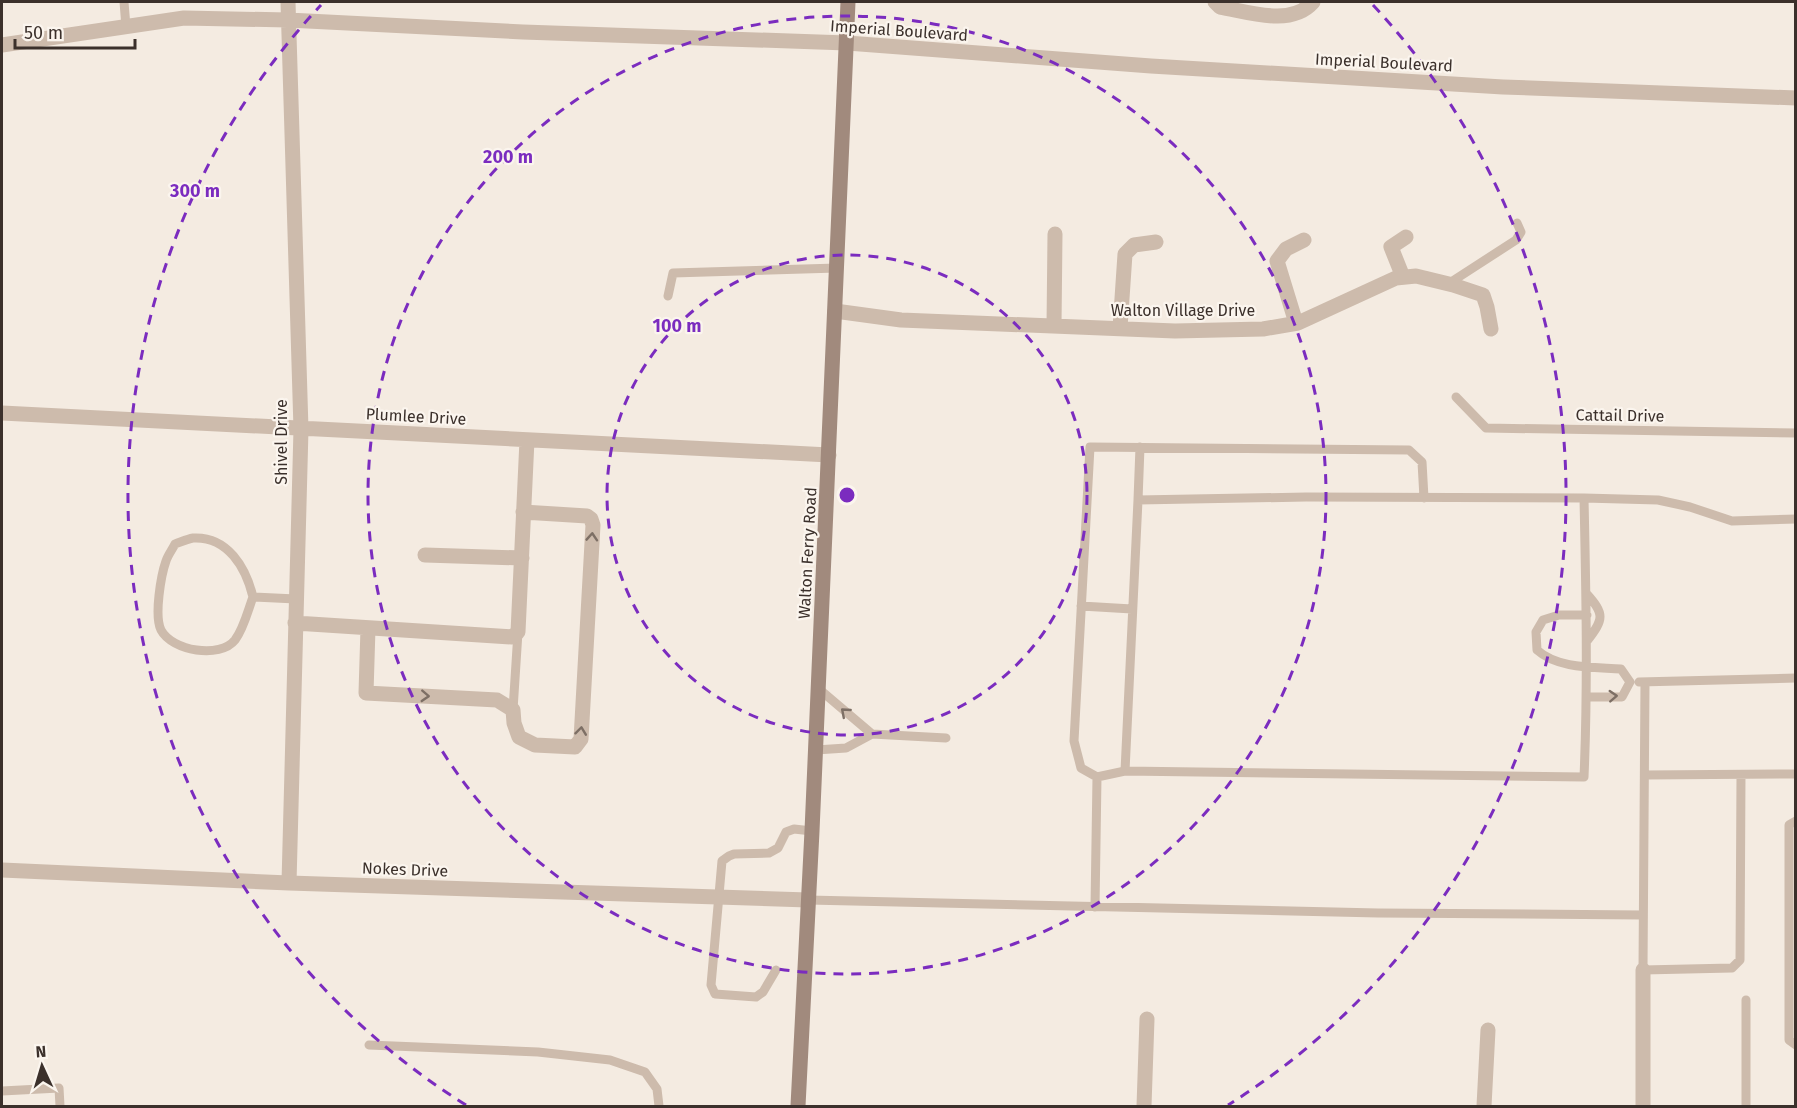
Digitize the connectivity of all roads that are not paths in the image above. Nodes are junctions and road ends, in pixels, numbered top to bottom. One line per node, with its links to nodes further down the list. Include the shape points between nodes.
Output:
1 (124, 2): 7 (lane)
2 (288, 2): 6 (street, Shivel Drive)
3 (849, 2): 8 (street, Walton Ferry Road)
4 (1215, 2): 5 (street, via 1220,7 1284,16 1306,9)
5 (1313, 2)
6 (288, 20): 7 (street, Imperial Boulevard, via 183,18); 8 (street, Imperial Boulevard); 27 (street, Shivel Drive)
7 (126, 27): 9 (street, Imperial Boulevard)
8 (847, 43): 10 (street, Imperial Boulevard, via 1491,86); 16 (street, Walton Ferry Road)
9 (2, 45)
10 (1796, 98)
11 (1517, 223): 18 (lane, via 1521,232 1516,240)
12 (1055, 234): 22 (street)
13 (1406, 237): 17 (street, via 1391,247)
14 (1304, 240): 21 (street, via 1286,249 1276,261)
15 (1156, 242): 23 (street, via 1134,245 1125,254)
16 (837, 268): 19 (lane, via 673,273); 20 (street, Walton Ferry Road)
17 (1403, 277): 18 (street, Walton Village Drive); 21 (street, Walton Village Drive)
18 (1448, 284): 24 (street, Walton Village Drive, via 1483,296)
19 (668, 296)
20 (835, 311): 22 (street, Walton Village Drive, via 901,320); 31 (street, Walton Ferry Road)
21 (1296, 323): 23 (street, Walton Village Drive, via 1263,329)
22 (1054, 326): 23 (street, Walton Village Drive)
23 (1120, 328)
24 (1491, 329)
25 (1456, 397): 28 (lane, Cattail Drive, via 1486,428)
26 (2, 413): 27 (street, Plumlee Drive)
27 (301, 429): 29 (street, Plumlee Drive); 41 (street, Shivel Drive)
28 (1796, 433)
29 (527, 440): 31 (street, Plumlee Drive); 35 (street)
30 (1140, 447): 32 (lane, via 1409,450 1422,462); 34 (lane); 42 (lane, via 1090,447)
31 (829, 455): 53 (street, Walton Ferry Road)
32 (1424, 498): 33 (lane); 34 (lane)
33 (1584, 498): 36 (lane, via 1658,500 1732,521); 39 (lane)
34 (1138, 500): 43 (lane)
35 (523, 512): 38 (street); 55 (street, one-way to 35, via 519,737 535,745 575,747 581,739 593,525 587,516)
36 (1796, 519)
37 (425, 555): 38 (street)
38 (522, 558): 47 (street)
39 (1586, 593): 44 (lane); 48 (lane, via 1599,608 1599,625)
40 (253, 597): 40 (lane, via 238,560 223,546 191,538 175,544 166,561 158,608 161,630 173,642 188,648 222,649 234,641); 41 (lane)
41 (296, 599): 45 (street, Shivel Drive)
42 (1081, 606): 43 (lane); 63 (lane, via 1074,741 1080,768)
43 (1132, 609): 59 (lane)
44 (1587, 615): 48 (lane); 49 (lane, via 1559,615 1543,620 1536,632 1537,650 1545,658)
45 (296, 623): 46 (street); 68 (street, Shivel Drive)
46 (368, 628): 47 (street, via 512,637); 55 (street, one-way to 55, via 366,693 497,700)
47 (518, 632): 55 (lane)
48 (1587, 641): 49 (lane)
49 (1586, 667): 52 (lane, via 1621,669); 54 (lane)
50 (1796, 678): 51 (lane)
51 (1645, 681): 52 (lane); 61 (lane)
52 (1630, 682): 54 (lane, one-way to 52, via 1622,697)
53 (819, 689): 56 (lane, one-way to 53); 58 (street, Walton Ferry Road)
54 (1586, 697): 59 (lane, via 1584,777)
55 (513, 710)
56 (872, 735): 57 (lane); 58 (lane, via 846,748)
57 (946, 738)
58 (816, 750): 65 (street, Walton Ferry Road)
59 (1125, 771): 63 (lane)
60 (1796, 774): 62 (lane)
61 (1645, 775): 62 (lane); 72 (lane)
62 (1741, 775): 74 (lane, via 1740,960 1732,968)
63 (1097, 777): 71 (lane)
64 (1796, 821): 67 (lane, via 1789,825)
65 (812, 831): 69 (lane, via 786,832 778,848 769,853 725,858); 70 (street, Walton Ferry Road)
66 (2, 870): 68 (street, Nokes Drive)
67 (1792, 870): 78 (lane, via 1789,1040)
68 (289, 883): 69 (street, Nokes Drive)
69 (718, 897): 70 (street, Nokes Drive); 73 (lane, via 711,985 715,994 756,997)
70 (808, 900): 71 (lane); 83 (street, Walton Ferry Road)
71 (1095, 906): 72 (lane)
72 (1643, 915): 74 (lane)
73 (776, 970)
74 (1643, 970): 86 (street)
75 (1746, 1000): 87 (lane)
76 (1147, 1019): 84 (street)
77 (1488, 1030): 85 (street)
78 (1796, 1045)
79 (369, 1046): 82 (lane, via 538,1052 610,1060 645,1072 657,1089)
80 (2, 1091): 81 (lane, via 59,1088)
81 (60, 1107)
82 (659, 1107)
83 (798, 1107)
84 (1144, 1107)
85 (1484, 1107)
86 (1643, 1107)
87 (1746, 1107)

